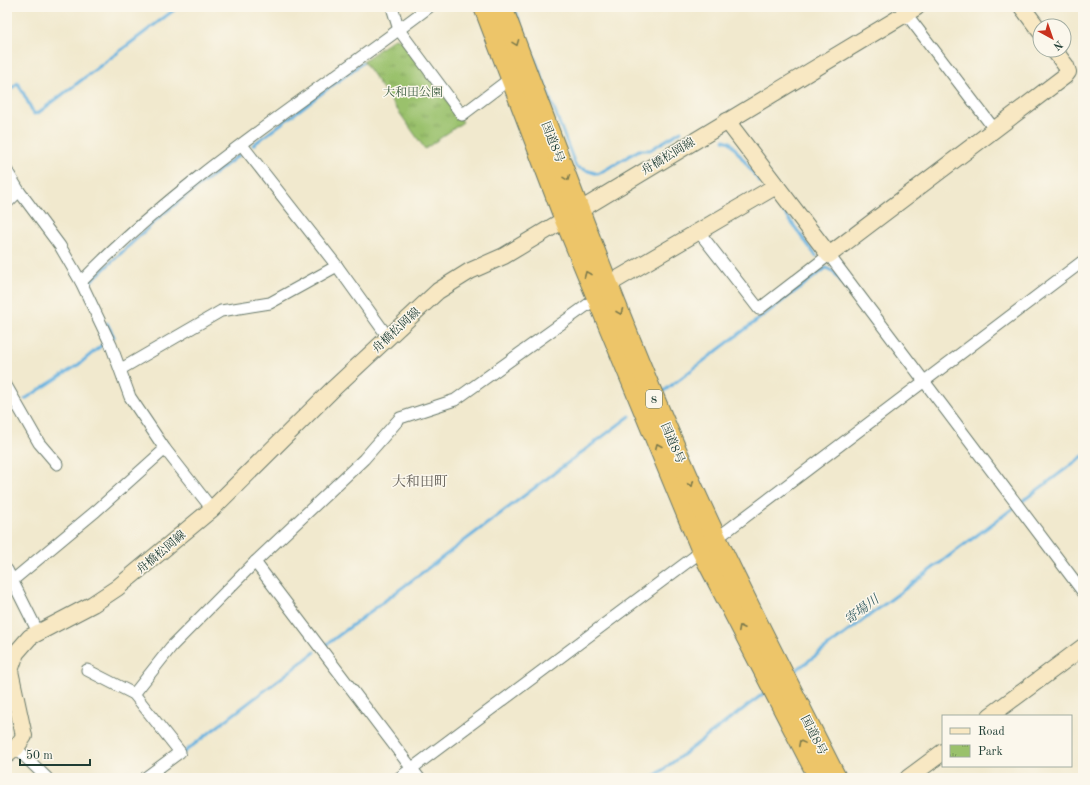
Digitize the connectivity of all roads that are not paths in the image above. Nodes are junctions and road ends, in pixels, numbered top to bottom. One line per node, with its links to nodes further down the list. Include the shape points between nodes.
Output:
1 (392, 7): 8 (street)
2 (429, 7): 8 (street)
3 (484, 7): 10 (highway, 国道8号 / 8)
4 (502, 7): 18 (highway, 国道8号 / 8, one-way to 18)
5 (1022, 7): 7 (main road)
6 (908, 9): 11 (main road, 舟橋松岡線); 12 (street)
7 (1032, 21)
8 (399, 30): 10 (street, via 462,115); 13 (street)
9 (1060, 58): 12 (main road, via 1068,72 1065,76)
10 (511, 78): 18 (highway, 国道8号 / 8)
11 (727, 121): 15 (main road); 18 (main road, 舟橋松岡線)
12 (995, 130): 20 (main road)
13 (242, 145): 22 (street); 23 (street, via 147,219)
14 (7, 171): 16 (street)
15 (776, 186): 19 (main road); 20 (main road)
16 (19, 191): 17 (street); 23 (street, via 60,246)
17 (7, 203)
18 (572, 215): 24 (highway, 国道8号 / 8); 25 (main road, 舟橋松岡線, via 504,256 470,271 438,291)
19 (699, 232): 20 (street, via 758,309); 24 (main road)
20 (829, 255): 27 (street)
21 (1083, 262): 27 (street)
22 (337, 266): 25 (street); 26 (street, via 270,303 213,315)
23 (81, 282): 26 (street)
24 (603, 291): 32 (highway, 国道8号 / 8, via 654,399); 33 (street, via 455,400 400,418 364,458)
25 (388, 337): 31 (main road, 舟橋松岡線)
26 (121, 369): 29 (street, via 130,397)
27 (924, 381): 32 (street); 36 (street)
28 (7, 387): 30 (street, via 39,443)
29 (165, 449): 31 (street); 35 (street)
30 (57, 464)
31 (212, 509): 37 (main road, 舟橋松岡線, via 117,588 93,604)
32 (709, 545): 44 (street); 49 (highway, 国道8号 / 8, one-way to 32); 50 (highway, 国道8号 / 8)
33 (255, 562): 40 (street, via 171,647); 44 (street)
34 (7, 570): 35 (street)
35 (10, 583): 37 (street)
36 (1083, 592)
37 (38, 632): 42 (main road, 舟橋松岡線, via 16,653 10,671 24,736)
38 (1083, 647): 41 (main road)
39 (88, 670): 40 (street)
40 (134, 694): 46 (street, via 180,752)
41 (991, 715)
42 (12, 752): 45 (street)
43 (942, 753): 51 (main road)
44 (412, 768): 47 (street); 48 (street)
45 (47, 778)
46 (145, 778)
47 (399, 778)
48 (419, 778)
49 (819, 778)
50 (836, 778)
51 (908, 778)

